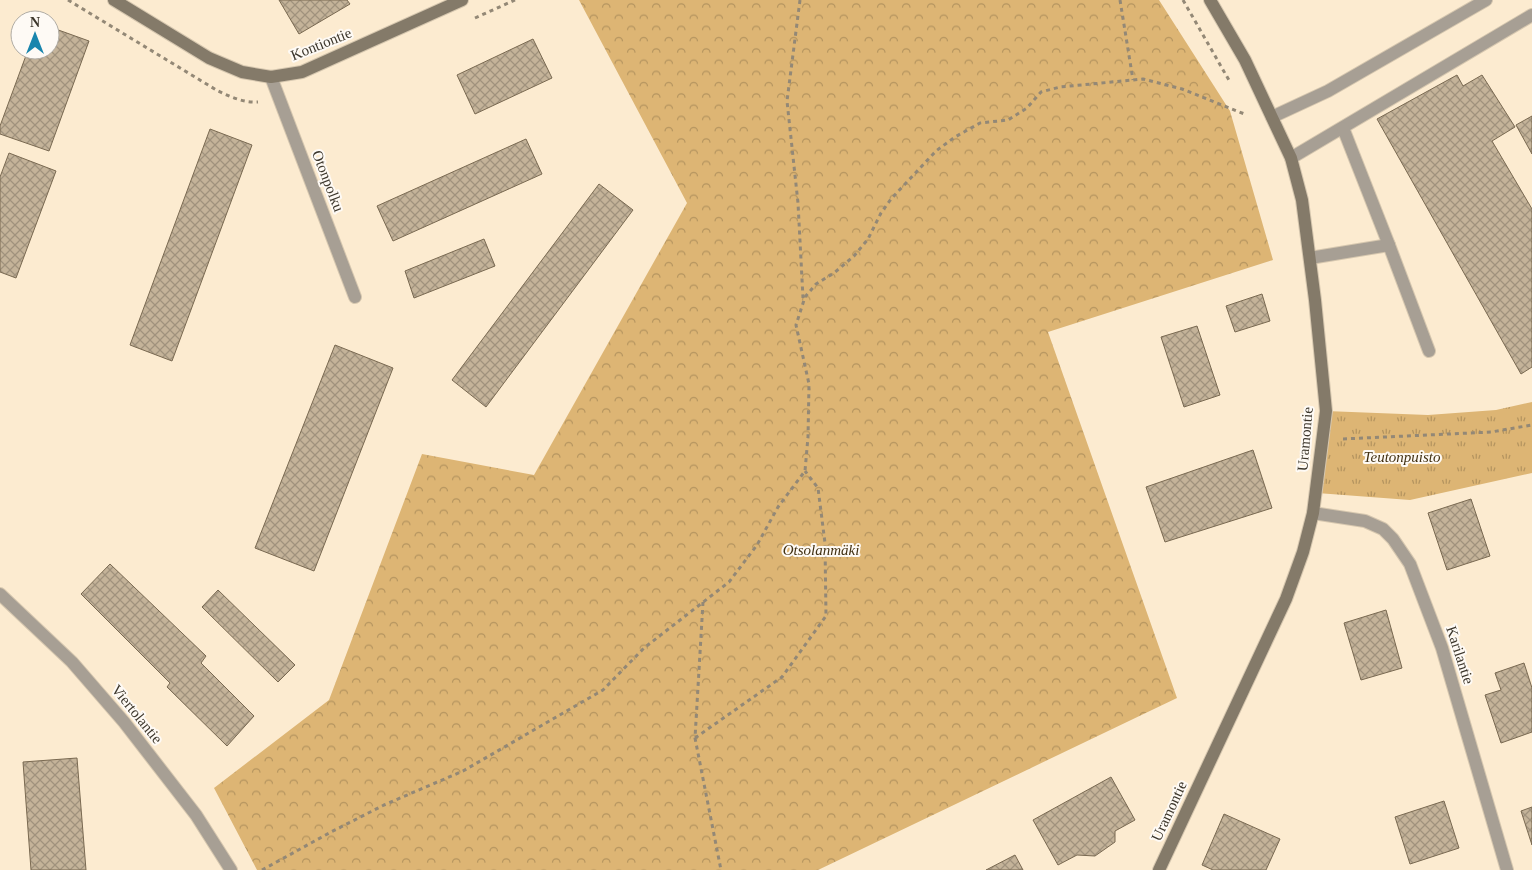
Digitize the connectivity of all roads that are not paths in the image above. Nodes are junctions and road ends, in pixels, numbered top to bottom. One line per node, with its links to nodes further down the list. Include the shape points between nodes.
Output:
1 (114, 0): 6 (street, Kontiontie, via 209,58 242,72)
2 (462, 0): 6 (street, Kontiontie, via 302,72)
3 (1210, 0): 7 (street, Uramontie, via 1245,60)
4 (1486, 0): 7 (street, via 1328,91)
5 (1532, 15): 8 (street)
6 (271, 77): 12 (street, Otonpolku)
7 (1272, 117): 9 (street, Uramontie)
8 (1343, 128): 9 (street); 10 (street)
9 (1291, 158): 11 (street, Uramontie, via 1302,200)
10 (1389, 245): 11 (street); 13 (street)
11 (1310, 258): 14 (street, Uramontie, via 1326,411)
12 (355, 297)
13 (1429, 351)
14 (1313, 513): 17 (street, Uramontie, via 1286,599); 18 (street, Karilantie, via 1365,521 1383,529 1410,564 1442,648)
15 (0, 594): 16 (street, Viertolantie, via 72,662 124,722 196,815)
16 (231, 870)
17 (1159, 870)
18 (1507, 870)

